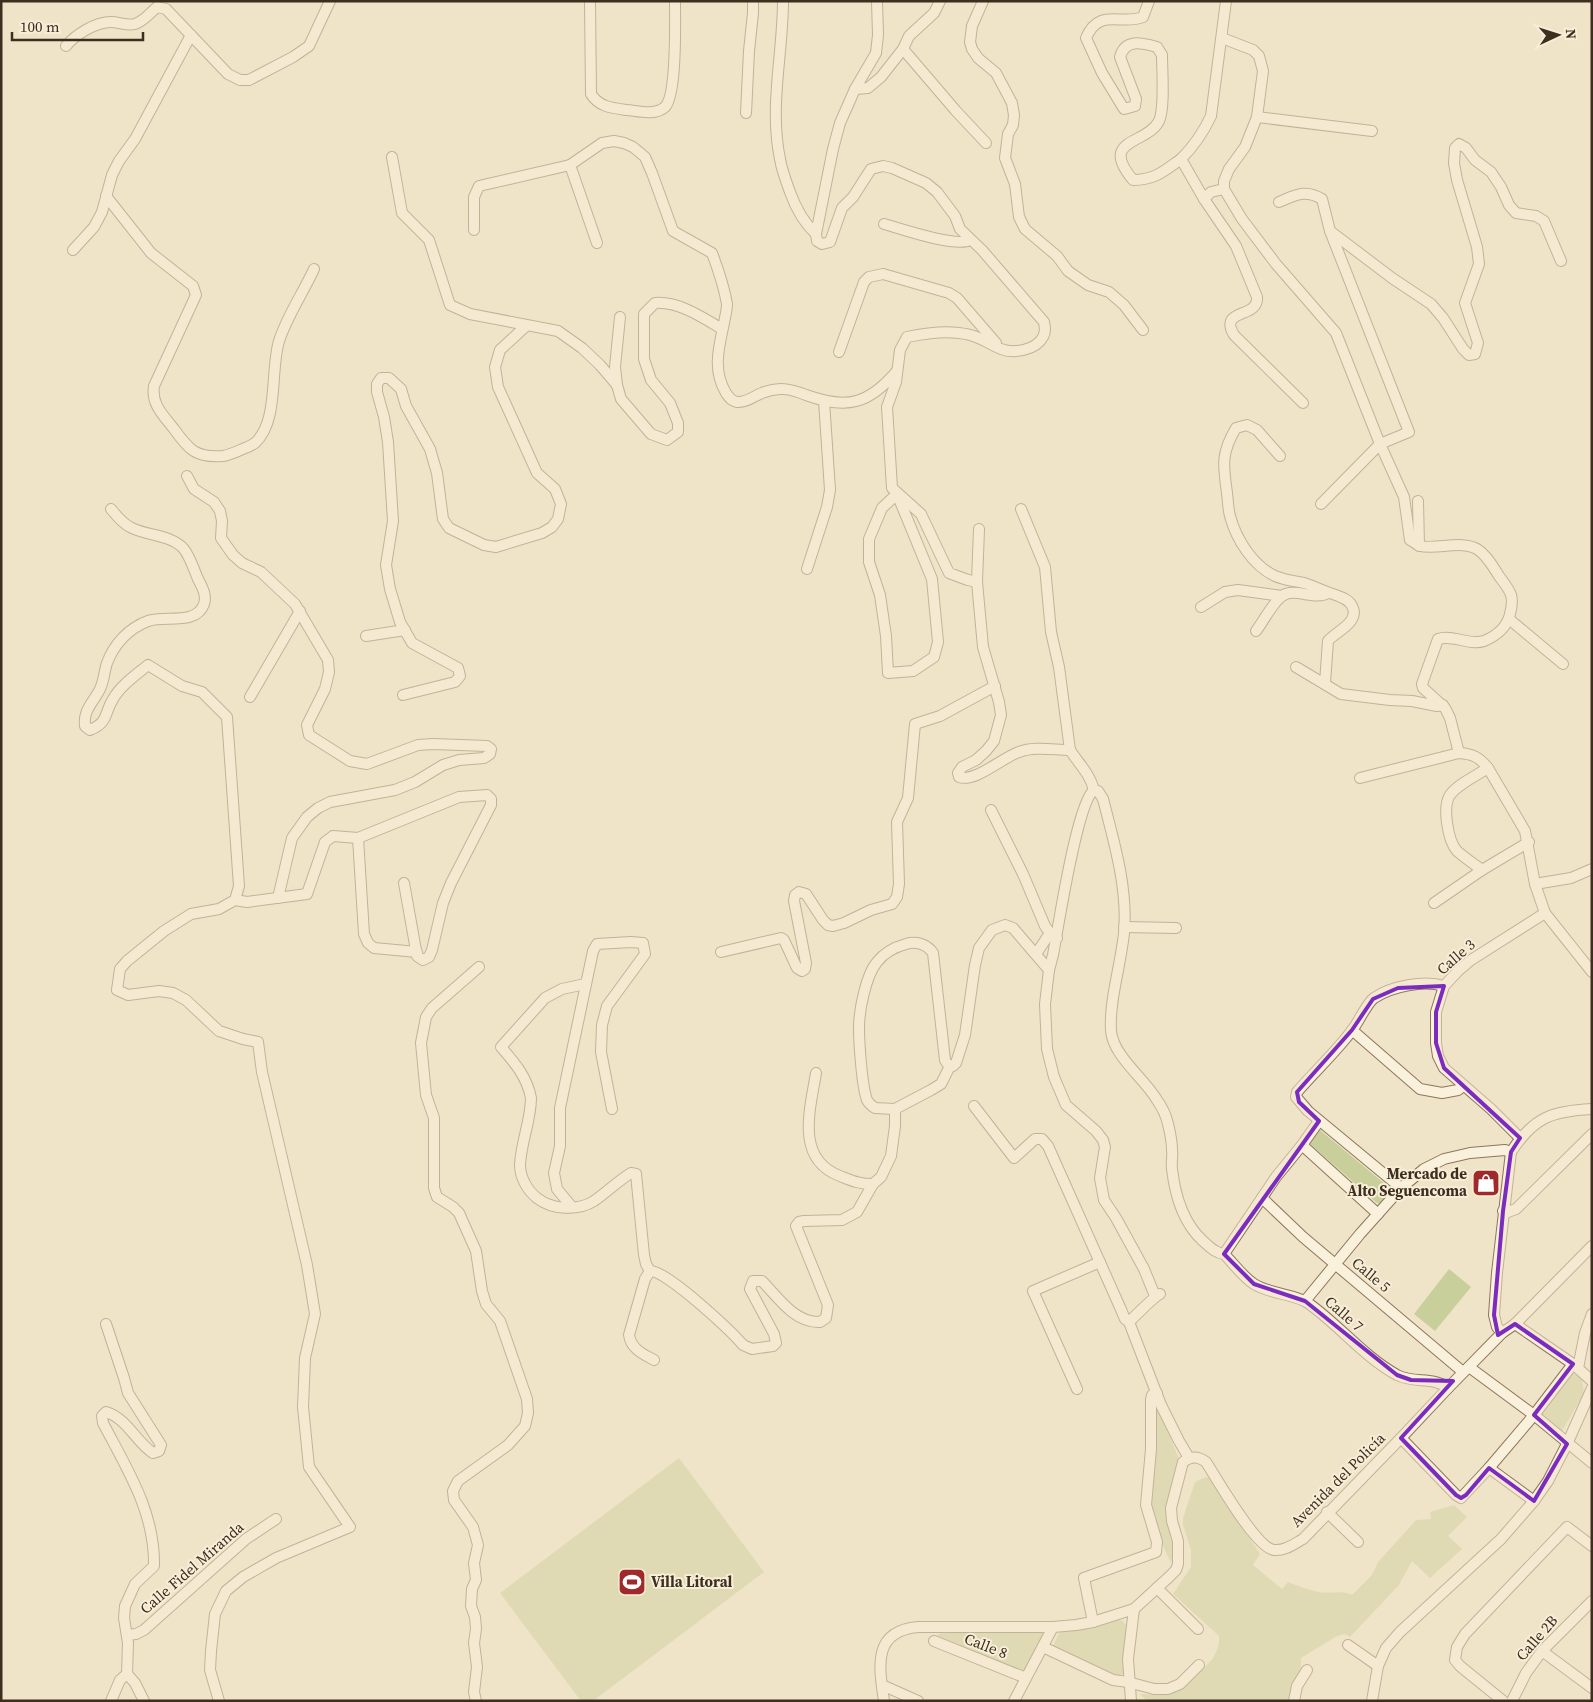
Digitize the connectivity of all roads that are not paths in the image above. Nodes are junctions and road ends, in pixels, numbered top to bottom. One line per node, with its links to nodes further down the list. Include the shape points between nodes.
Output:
1 (330, 1): 12 (street, via 309,46 249,80 228,74)
2 (590, 1): 3 (street, via 591,94 600,105 649,112 666,106 671,94)
3 (675, 1)
4 (753, 1): 17 (street)
5 (783, 1): 31 (street, via 777,138 780,159 799,214)
6 (877, 1): 16 (street, via 876,53)
7 (940, 1): 15 (street, via 934,13 909,36)
8 (991, 1): 11 (street, via 988,5)
9 (1149, 1): 22 (street, via 1143,17 1097,22 1086,38 1124,109 1135,106 1136,99 1120,57 1122,50 1126,45 1139,42 1157,47 1162,55 1162,111 1159,121 1153,129 1126,145 1121,153 1123,168 1133,180 1148,180)
10 (1226, 1): 13 (street)
11 (982, 4): 40 (street, via 972,26 970,42 978,58 996,73 1012,103 1013,124 1008,134 1005,158 1015,184 1019,218 1025,229 1057,256 1068,271 1088,285 1109,292 1124,305)
12 (192, 35): 14 (street, via 166,8 157,7 133,25 110,22 95,26 73,38); 25 (street, via 135,139 119,161)
13 (1222, 38): 18 (street, via 1253,50 1259,56 1264,71); 22 (street, via 1211,116 1204,132)
14 (66, 46)
15 (903, 49): 16 (street, via 872,85); 20 (street)
16 (855, 89): 31 (street, via 833,149)
17 (746, 113)
18 (1257, 117): 19 (street); 24 (street, via 1245,147 1229,169)
19 (1372, 132)
20 (986, 143)
21 (392, 157): 38 (street, via 402,213 429,240 450,305 470,314)
22 (1181, 159): 26 (street)
23 (570, 165): 29 (street, via 479,186 474,197); 33 (street); 39 (street, via 602,143 614,141 633,147 645,157 673,231 712,252 727,306)
24 (1224, 189): 26 (street, via 1210,192); 47 (street, via 1276,264 1336,333)
25 (106, 196): 34 (street, via 94,227); 36 (street, via 151,253 196,290 152,395 187,447 198,453 226,456 241,450 255,443 268,423 279,341)
26 (1204, 199): 46 (street, via 1236,246 1258,301 1254,308 1233,318 1230,328)
27 (1279, 202): 30 (street, via 1300,193 1312,193 1322,199)
28 (884, 224): 32 (street, via 951,242)
29 (474, 230)
30 (1330, 231): 35 (street, via 1431,304 1469,355 1475,354 1478,343 1465,303 1479,264 1454,162 1455,148 1459,144 1490,172 1516,213 1536,216 1544,221); 47 (street, via 1409,432)
31 (816, 234): 32 (street, via 817,241 822,244 830,242 842,208 871,169 883,166 926,183 937,192)
32 (970, 240): 41 (street, via 1044,322 1043,337 1036,345 1013,351)
33 (597, 243)
34 (73, 250)
35 (1561, 260)
36 (314, 269)
37 (620, 317): 44 (street, via 615,367)
38 (526, 326): 44 (street, via 558,331 582,348); 64 (street, via 500,350 495,368 498,387 537,474 555,489 561,504 558,519 552,528 542,533 496,547 484,545 449,528 443,519 437,473 430,449 406,406 401,389 389,378 381,378 377,384 388,442 393,521 386,565 390,589)
39 (722, 328): 44 (street, via 666,302 654,303 644,314 644,359 651,380 670,403 678,424 678,432 667,440 651,434 621,399); 45 (street, via 716,364 730,399 738,402 780,388)
40 (1143, 330)
41 (1002, 349): 42 (street, via 957,298 883,274 869,277 864,282); 43 (street, via 965,334 928,333 908,337 900,350)
42 (839, 352)
43 (898, 371): 45 (street, via 864,400); 50 (street, via 887,407 891,482)
44 (617, 385)
45 (824, 401): 57 (street, via 830,490)
46 (1303, 403)
47 (1380, 444): 52 (street); 56 (street, via 1404,497 1410,540)
48 (1280, 456): 59 (street, via 1257,430 1248,426 1236,428 1228,441 1223,460 1229,516 1247,552 1258,565 1274,576)
49 (187, 476): 62 (street, via 194,489 214,502 220,511 221,538 233,555 261,572)
50 (897, 494): 50 (street, via 882,508 869,540 869,562 880,595 886,636 888,672 913,671 934,657 938,642 932,579); 58 (street, via 921,514 949,573)
51 (1418, 501): 56 (street)
52 (1322, 504)
53 (111, 509): 87 (street, via 130,527 173,541 184,549 204,592 204,604 199,612 188,618 150,621 131,630 113,648 103,683 85,712 84,726 90,730 100,726 112,699 148,666 182,686 202,692 227,718 239,886)
54 (1021, 509): 74 (street, via 1045,567 1051,632)
55 (979, 529): 58 (street)
56 (1419, 546): 63 (street, via 1467,546 1486,556 1512,594)
57 (807, 569)
58 (977, 582): 70 (street, via 983,647)
59 (1328, 592): 60 (street, via 1325,595 1292,593); 69 (street, via 1348,601 1354,611 1346,626 1328,641)
60 (1282, 596): 61 (street, via 1238,590 1225,592); 65 (street)
61 (1201, 607)
62 (300, 611): 72 (street); 86 (street, via 328,660 329,672 325,689 307,725 309,736 350,761 367,764 418,745 487,746 491,749 484,758 443,765 395,790 330,802 318,808 307,816 292,838)
63 (1509, 619): 67 (street); 73 (street, via 1497,634 1484,641 1438,639 1422,684)
64 (405, 630): 66 (street); 71 (street, via 412,642 458,668 460,676 455,682)
65 (1256, 632)
66 (366, 636)
67 (1563, 664)
68 (1296, 667): 69 (street)
69 (1325, 683): 73 (street, via 1342,694)
70 (995, 686): 74 (street, via 1001,715 994,741 976,760 962,767 958,773 960,777 978,775 1020,751); 94 (street, via 940,716 915,724 908,798 897,822 899,884 892,904 833,926 823,920 806,894 799,892 795,895 806,963 802,972 781,938)
71 (403, 695)
72 (250, 696)
73 (1443, 705): 75 (street, via 1450,718)
74 (1070, 750): 78 (street, Calle 7, via 1091,778)
75 (1459, 753): 76 (street, via 1474,755); 77 (street)
76 (1488, 768): 81 (street); 83 (street, via 1450,795 1446,804 1452,843 1456,850)
77 (1360, 778)
78 (1094, 790): 90 (street, Calle 7, via 1103,799 1120,871); 92 (street, via 1084,808 1072,851)
79 (991, 810): 92 (street, via 1046,926)
80 (358, 838): 86 (street, via 333,836 325,842 307,894); 93 (street, via 364,934 368,943 374,948); 93 (street, via 459,796 487,795 491,799 491,806 443,903 429,957 423,960)
81 (1529, 842): 83 (street); 85 (street)
82 (1592, 869): 85 (street, via 1571,878)
83 (1482, 870): 88 (street)
84 (404, 883): 93 (street)
85 (1535, 884): 89 (street)
86 (278, 898): 87 (street, via 246,902)
87 (235, 900): 171 (street, via 219,910 191,914 164,931 127,960 120,969 118,990 128,995 158,991 173,993 186,1000 219,1031 258,1042 315,1314 305,1358 303,1407 309,1467 350,1527 276,1558 226,1591 215,1614 211,1651 210,1670)
88 (1434, 903)
89 (1545, 913): 98 (street); 100 (street, Calle 3, via 1471,960)
90 (1124, 927): 91 (street); 121 (street, Calle 7, via 1111,1032 1114,1042 1164,1112 1172,1149 1172,1168 1188,1224 1217,1253)
91 (1176, 928)
92 (1054, 936): 95 (street); 97 (street)
93 (417, 952)
94 (721, 952)
95 (1036, 954): 97 (street); 102 (street, via 1009,926 1001,925 985,938 974,965 961,1049 956,1063)
96 (479, 967): 172 (street, via 432,1008 426,1018 421,1043 426,1095 434,1118 434,1188 438,1197 459,1213 476,1251 486,1304 500,1321 527,1399 525,1426 508,1446 458,1481 454,1491 454,1500 473,1527 478,1545 471,1606 476,1629)
97 (1049, 970): 127 (street, via 1044,1004 1047,1049 1054,1076 1066,1105 1103,1140 1105,1147 1100,1178 1104,1200 1158,1295)
98 (1592, 972)
99 (585, 984): 106 (street, via 597,944 643,943 645,954 607,1006 602,1025 601,1052); 117 (street, via 560,1108 560,1146 554,1173 557,1189); 117 (street, via 562,989 545,998 501,1047 518,1066 529,1086 531,1098 520,1167 529,1192 554,1207)
100 (1444, 986): 101 (street, via 1405,987 1373,998); 104 (street, Calle 3, via 1436,1012 1438,1056 1444,1068)
101 (1352, 1030): 104 (street, via 1420,1089 1442,1093); 109 (street, via 1297,1092 1299,1102)
102 (950, 1066): 107 (street, via 942,1084); 107 (street, via 945,1060 933,952 926,945 911,943 884,954 870,974 859,1027 868,1100 876,1108)
103 (816, 1073): 114 (street, via 808,1128 816,1157 836,1175 858,1184)
104 (1463, 1086): 111 (street, Calle 3)
105 (974, 1106): 122 (street, via 1014,1158 1035,1140 1045,1141)
106 (612, 1109)
107 (895, 1109): 114 (street, via 891,1156)
108 (1592, 1109): 111 (street, via 1568,1110 1548,1116)
109 (1319, 1121): 112 (street); 115 (street)
110 (1592, 1134): 118 (street, via 1516,1209)
111 (1520, 1138): 113 (street)
112 (1302, 1145): 116 (street); 119 (street)
113 (1511, 1152): 115 (street, via 1470,1153 1444,1160 1424,1169); 118 (street)
114 (874, 1184): 124 (street, via 857,1212 850,1217 804,1221 796,1226 828,1305 828,1314 823,1320 805,1319 785,1307 762,1280 751,1284 750,1289 774,1334 776,1343 773,1346 752,1349 742,1345 701,1304 655,1270)
115 (1401, 1188): 119 (street)
116 (1262, 1198): 121 (street); 123 (street, Calle 5)
117 (572, 1207): 124 (street, via 593,1201 624,1177 636,1174 644,1255)
118 (1503, 1211): 130 (street, via 1494,1315)
119 (1378, 1214): 123 (street)
120 (1592, 1246): 129 (street, Avenida del Policía)
121 (1224, 1254): 125 (street, Calle 7, via 1254,1284)
122 (1100, 1262): 127 (street, via 1125,1319); 137 (street, via 1033,1291)
123 (1335, 1264): 125 (street); 133 (street, Calle 5)
124 (650, 1271): 131 (street, via 629,1335 635,1349)
125 (1305, 1301): 135 (street, Calle 7, via 1398,1375 1411,1380 1437,1382)
126 (1592, 1314): 132 (street)
127 (1130, 1322): 138 (street)
128 (106, 1324): 156 (street, via 128,1393 160,1445 159,1451 153,1453 117,1416 106,1412 102,1416 134,1482 150,1522 153,1543 154,1566 135,1584 125,1606)
129 (1515, 1324): 130 (street, Avenida del Policía); 132 (street)
130 (1502, 1332): 133 (street, Avenida del Policía)
131 (654, 1360)
132 (1575, 1366): 134 (street); 139 (street)
133 (1466, 1370): 135 (street, Avenida del Policía); 139 (street, Calle 5)
134 (1592, 1381)
135 (1448, 1388): 140 (street, Avenida del Policía)
136 (1592, 1388): 141 (street)
137 (1077, 1389)
138 (1157, 1393): 142 (street); 153 (street, via 1151,1400 1146,1505 1158,1547 1156,1552 1084,1578)
139 (1534, 1415): 141 (street, Calle 5); 144 (street)
140 (1401, 1438): 144 (street, via 1461,1498); 146 (street, Avenida del Policía)
141 (1567, 1444): 143 (street, Calle 5); 145 (street)
142 (1189, 1458): 146 (street, Avenida del Policía, via 1198,1457 1206,1462 1258,1539 1273,1550 1292,1546 1302,1539); 150 (street, via 1183,1462 1171,1508 1178,1541 1178,1564)
143 (1592, 1463)
144 (1489, 1468): 145 (street)
145 (1534, 1501): 162 (street, via 1501,1539 1400,1632 1386,1648)
146 (1327, 1512): 148 (street)
147 (276, 1519): 156 (street, Calle Fidel Miranda, via 246,1538 144,1630)
148 (1358, 1542)
149 (1592, 1546): 179 (street, via 1568,1526 1465,1634 1457,1647 1455,1660 1460,1666)
150 (1158, 1588): 152 (street); 155 (street)
151 (1592, 1601): 160 (street, Calle 2B)
152 (1134, 1609): 153 (street); 166 (street)
153 (1093, 1622): 154 (street)
154 (1053, 1627): 159 (street); 167 (street, via 918,1627 898,1631 883,1646 880,1658)
155 (1198, 1629)
156 (126, 1635): 164 (street)
157 (934, 1641): 165 (street, Calle 8)
158 (1348, 1645): 162 (street)
159 (1042, 1647): 165 (street); 166 (street, via 1114,1680)
160 (1542, 1652): 168 (street); 180 (street, Calle 2B, via 1526,1673)
161 (1199, 1665): 166 (street, via 1180,1684 1168,1689)
162 (1378, 1666): 178 (street)
163 (1308, 1670): 177 (street, via 1297,1686)
164 (127, 1674): 169 (street, via 120,1680); 170 (street)
165 (1026, 1678): 175 (street)
166 (1128, 1682): 176 (street)
167 (882, 1685): 173 (street); 174 (street)
168 (1592, 1688)
169 (111, 1701)
170 (144, 1701)
171 (219, 1701)
172 (476, 1701)
173 (884, 1701)
174 (918, 1701)
175 (1014, 1701)
176 (1131, 1701)
177 (1294, 1701)
178 (1372, 1701)
179 (1503, 1701)
180 (1512, 1701)

